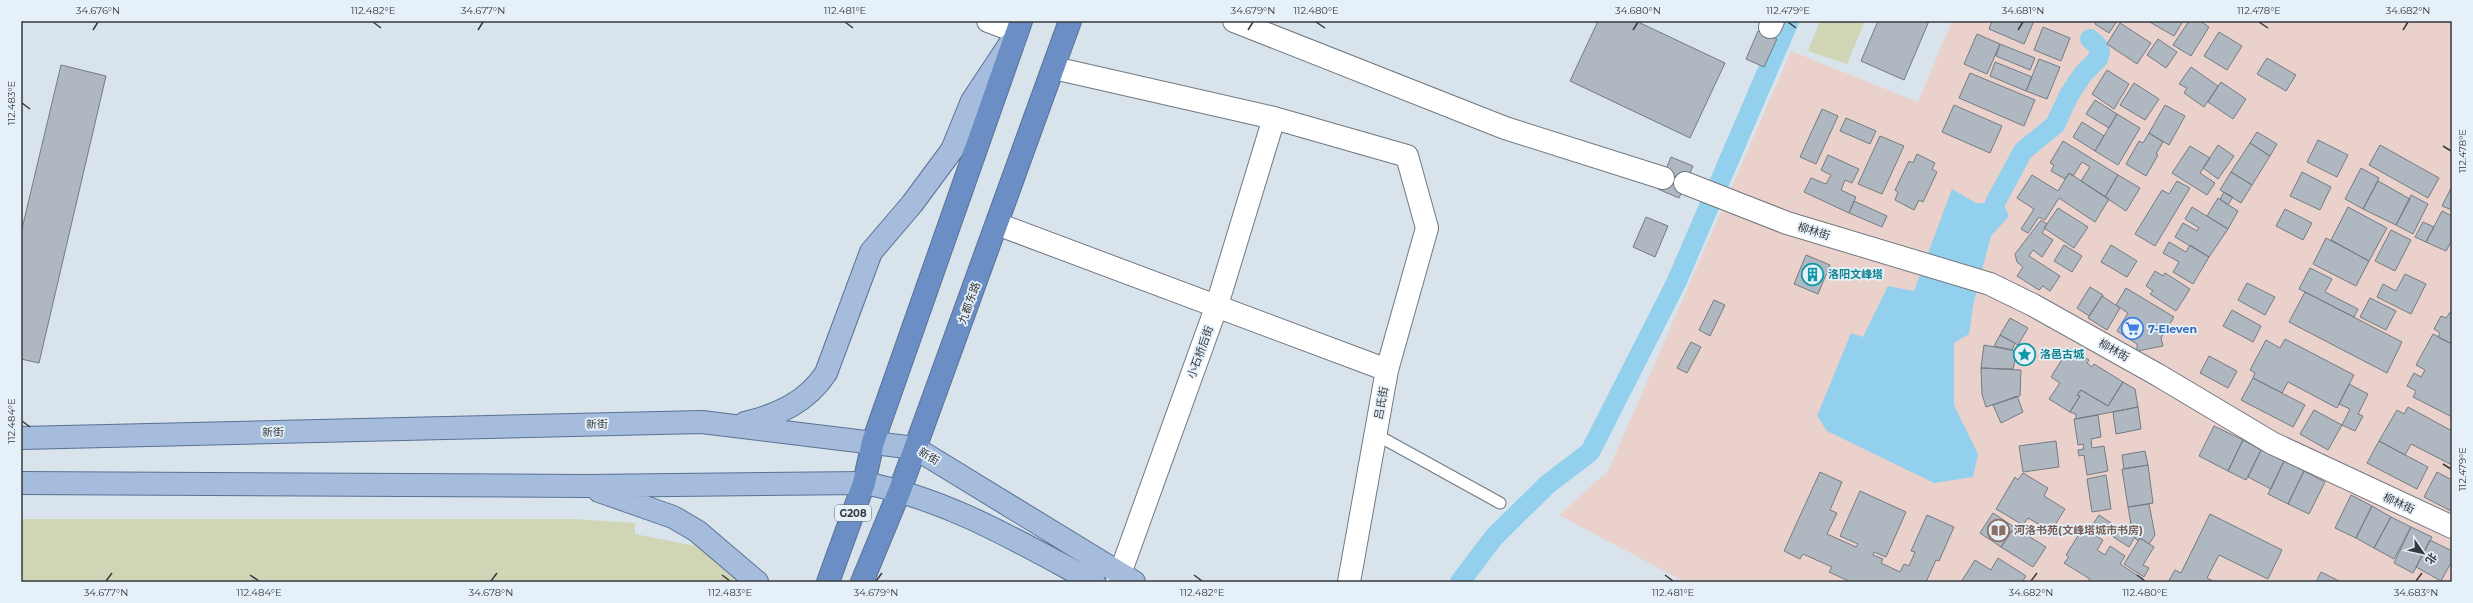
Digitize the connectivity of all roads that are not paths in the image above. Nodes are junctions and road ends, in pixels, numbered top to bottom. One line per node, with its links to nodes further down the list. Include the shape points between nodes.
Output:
1 (988, 21): 4 (street)
2 (1070, 21): 5 (highway, 九都东路)
3 (1234, 21): 7 (street, via 1505,128)
4 (1019, 27): 12 (main road, via 972,101 952,150 912,204 871,252 833,360 816,389 770,417); 15 (highway)
5 (1054, 68): 6 (street); 9 (highway, 九都东路)
6 (1274, 118): 10 (street, 小石桥后街); 11 (street, 吕氏街, via 1407,156 1427,228)
7 (1663, 178)
8 (1685, 184): 22 (street, 柳林街, via 1787,223 1990,284 2158,375 2272,443)
9 (997, 224): 10 (street); 16 (highway, 九都东路)
10 (1217, 305): 11 (street); 23 (street, 小石桥后街)
11 (1387, 370): 13 (street, 吕氏街)
12 (737, 426): 14 (main road, 新街, via 702,422); 15 (main road, 新街)
13 (1375, 434): 21 (lane); 28 (street, 吕氏街)
14 (21, 438)
15 (874, 442): 16 (main road, 新街); 18 (highway, G208)
16 (915, 448): 20 (highway, 九都东路); 23 (main road, 新街)
17 (21, 483): 19 (main road)
18 (864, 483): 19 (main road); 20 (main road); 25 (highway, G208)
19 (585, 486): 24 (main road, via 672,516 720,548)
20 (900, 490): 26 (highway, 九都东路 / G208); 27 (main road, via 985,522)
21 (1500, 503)
22 (2452, 527)
23 (1123, 579)
24 (757, 582)
25 (828, 582)
26 (862, 582)
27 (1092, 582)
28 (1349, 582)

